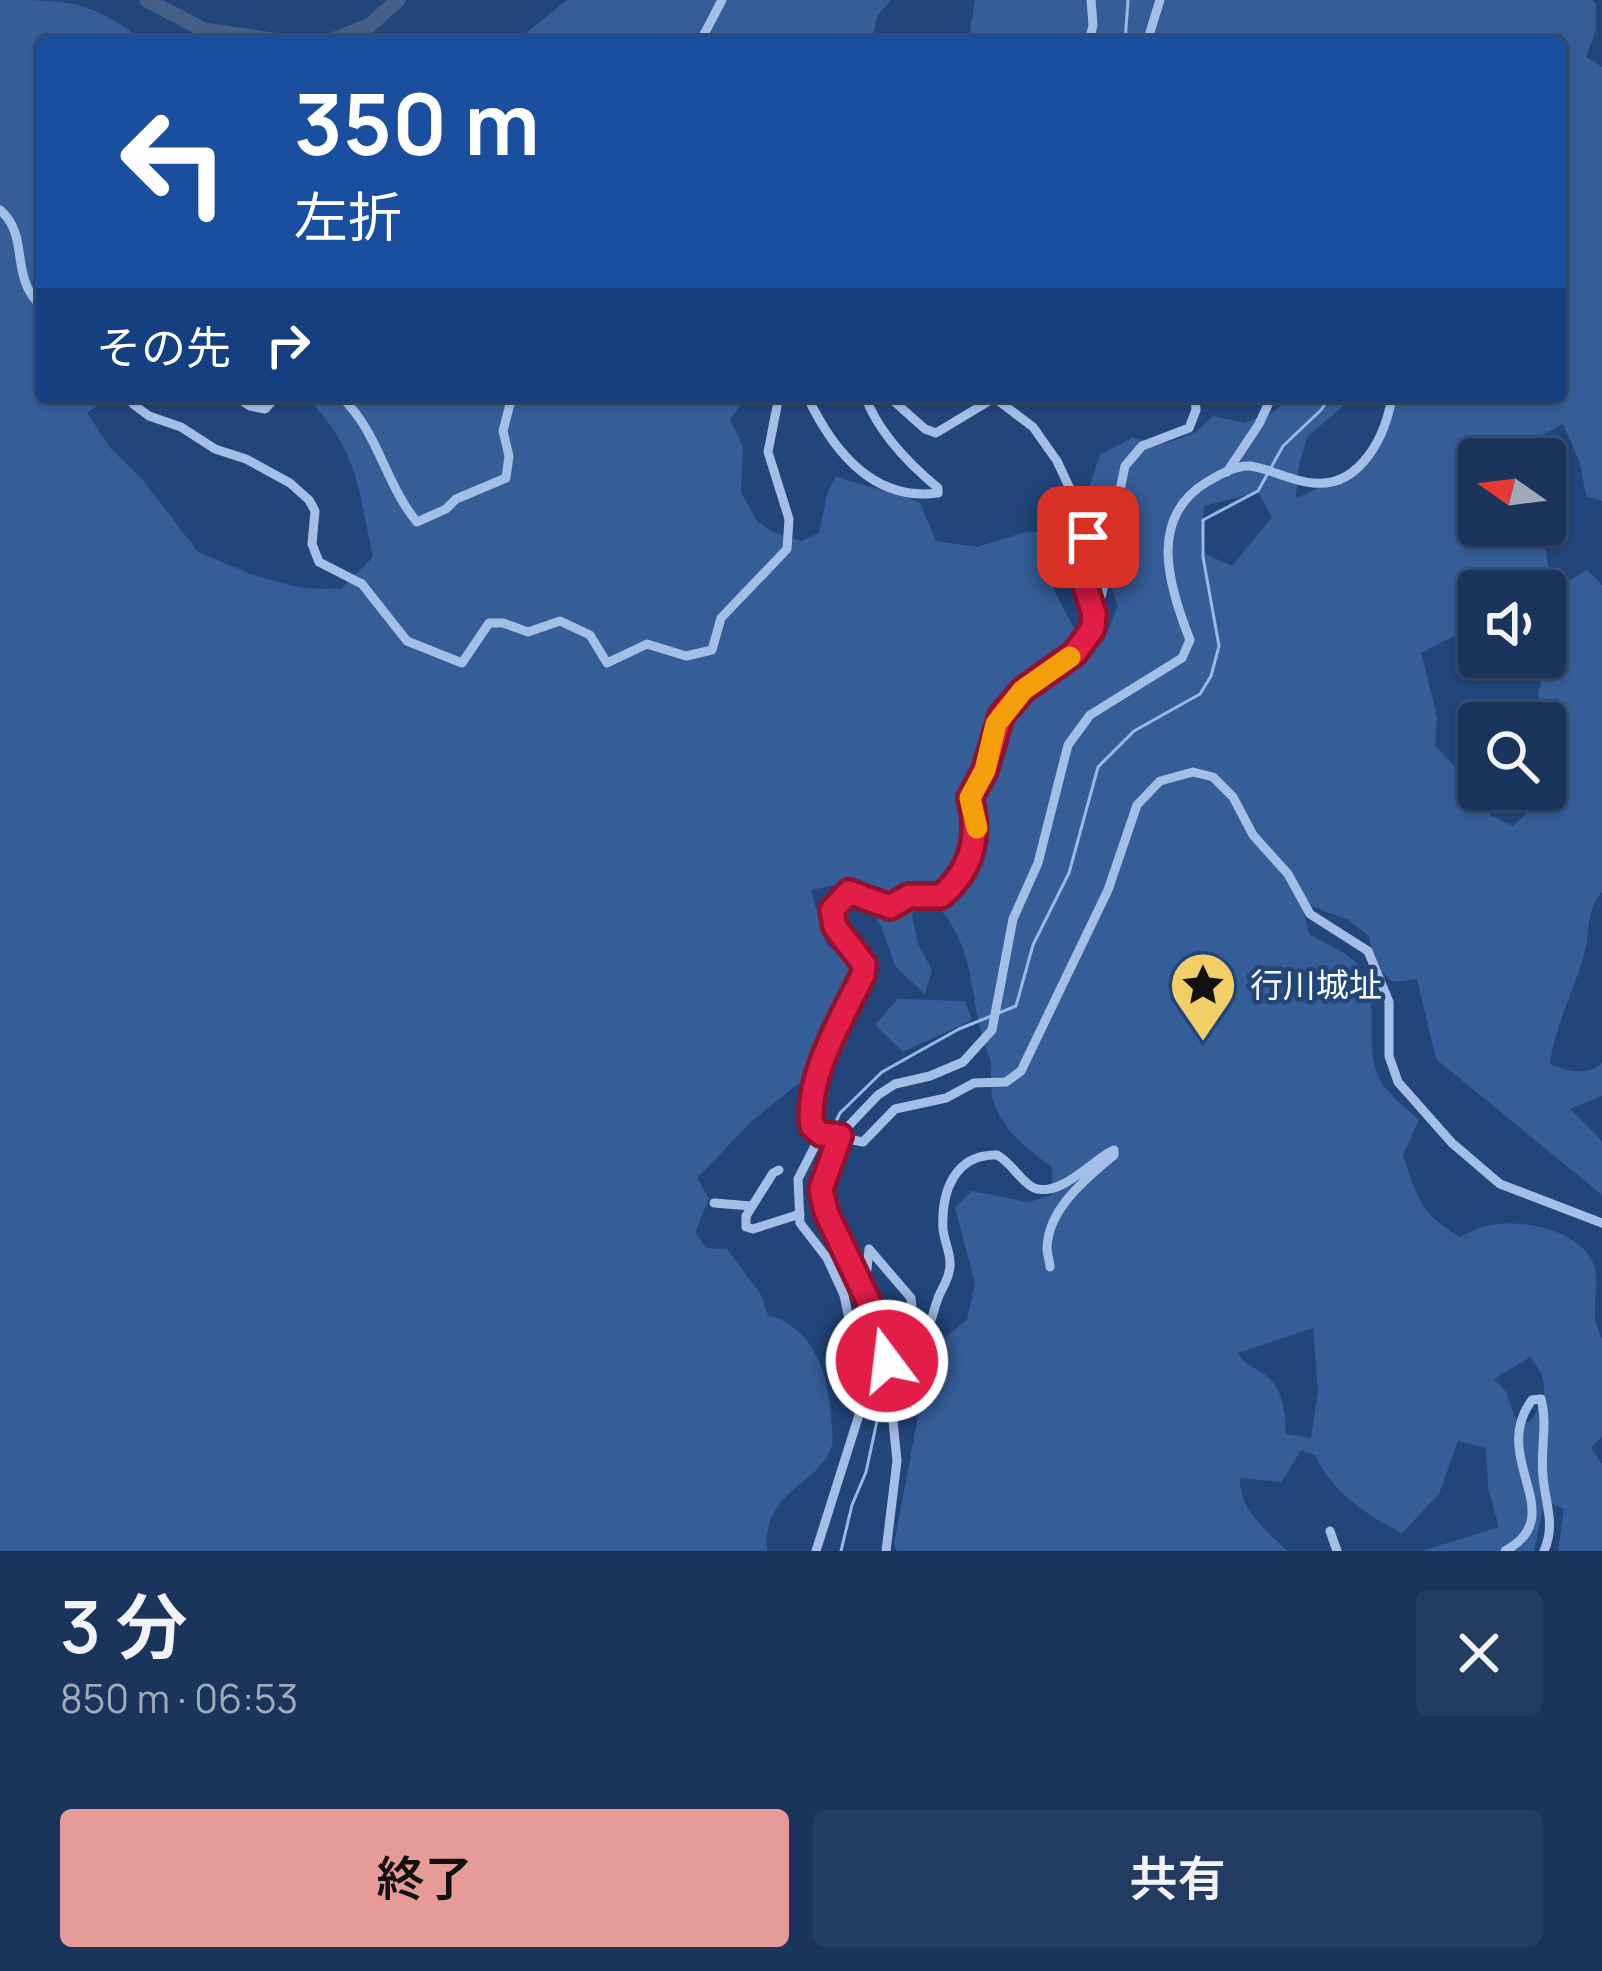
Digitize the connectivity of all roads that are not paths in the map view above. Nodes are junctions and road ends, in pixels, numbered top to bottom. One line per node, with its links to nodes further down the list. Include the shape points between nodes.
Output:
1 (722, 0): 4 (street)
2 (1091, 0): 5 (street)
3 (1160, 0): 6 (street)
4 (703, 36)
5 (1091, 36)
6 (1150, 36)
7 (0, 210): 8 (street, via 17,236 21,279)
8 (36, 299)
9 (134, 402): 14 (street, via 269,470 309,500 320,562 362,584 407,641 462,663 489,623 528,632 560,621 590,635 607,663 647,644 686,656 712,650 721,618 787,550 789,519 768,452)
10 (244, 402): 11 (street, via 265,409)
11 (271, 402)
12 (345, 402): 13 (street, via 417,522 506,478)
13 (510, 402)
14 (778, 402)
15 (810, 402): 16 (street, via 850,466 887,486 938,493)
16 (867, 402)
17 (895, 402): 18 (street, via 936,433)
18 (985, 402)
19 (1000, 402): 24 (street, via 1051,448 1086,523 1084,582)
20 (1195, 402): 24 (street, via 1189,428 1142,446 1125,466 1122,534)
21 (1269, 402): 23 (street)
22 (1391, 402): 23 (street, via 1383,434 1334,481 1314,484 1246,465)
23 (1227, 472): 26 (street, via 1184,499 1169,544 1168,572 1189,647 1168,670 1090,715 1068,745 1038,862 1013,919 992,1030 962,1062 878,1095)
24 (1094, 614): 25 (street, via 1087,642 1023,690 996,724 970,798 975,834 953,886 890,907 849,892 832,910 835,927 864,964 810,1113)
25 (821, 1134): 26 (street); 30 (street, via 799,1179)
26 (840, 1136): 31 (street, via 863,1142 895,1109 1006,1082 1021,1071 1108,890 1137,805 1160,781 1193,772 1213,777 1233,796 1310,914 1368,951 1388,1002 1393,1072 1452,1143 1499,1184); 33 (street, via 821,1189)
27 (779, 1170): 29 (street)
28 (714, 1203): 29 (street)
29 (752, 1206): 30 (street, via 752,1229)
30 (800, 1214): 34 (street)
31 (1602, 1223)
32 (1050, 1267): 33 (street, via 1047,1249 1060,1210 1114,1150 1046,1188 1033,1187 997,1155 978,1155 961,1168 946,1191 948,1281 924,1330 914,1325 911,1298 869,1249 868,1267)
33 (857, 1273): 34 (street); 37 (street, via 881,1328 892,1394 897,1461)
34 (838, 1281): 36 (street, via 858,1363 859,1414)
35 (1330, 1531): 38 (street)
36 (816, 1551)
37 (886, 1551)
38 (1337, 1551)
39 (1505, 1551): 40 (street, via 1525,1536 1533,1512 1517,1438 1521,1414 1540,1399 1551,1525)
40 (1544, 1551)

